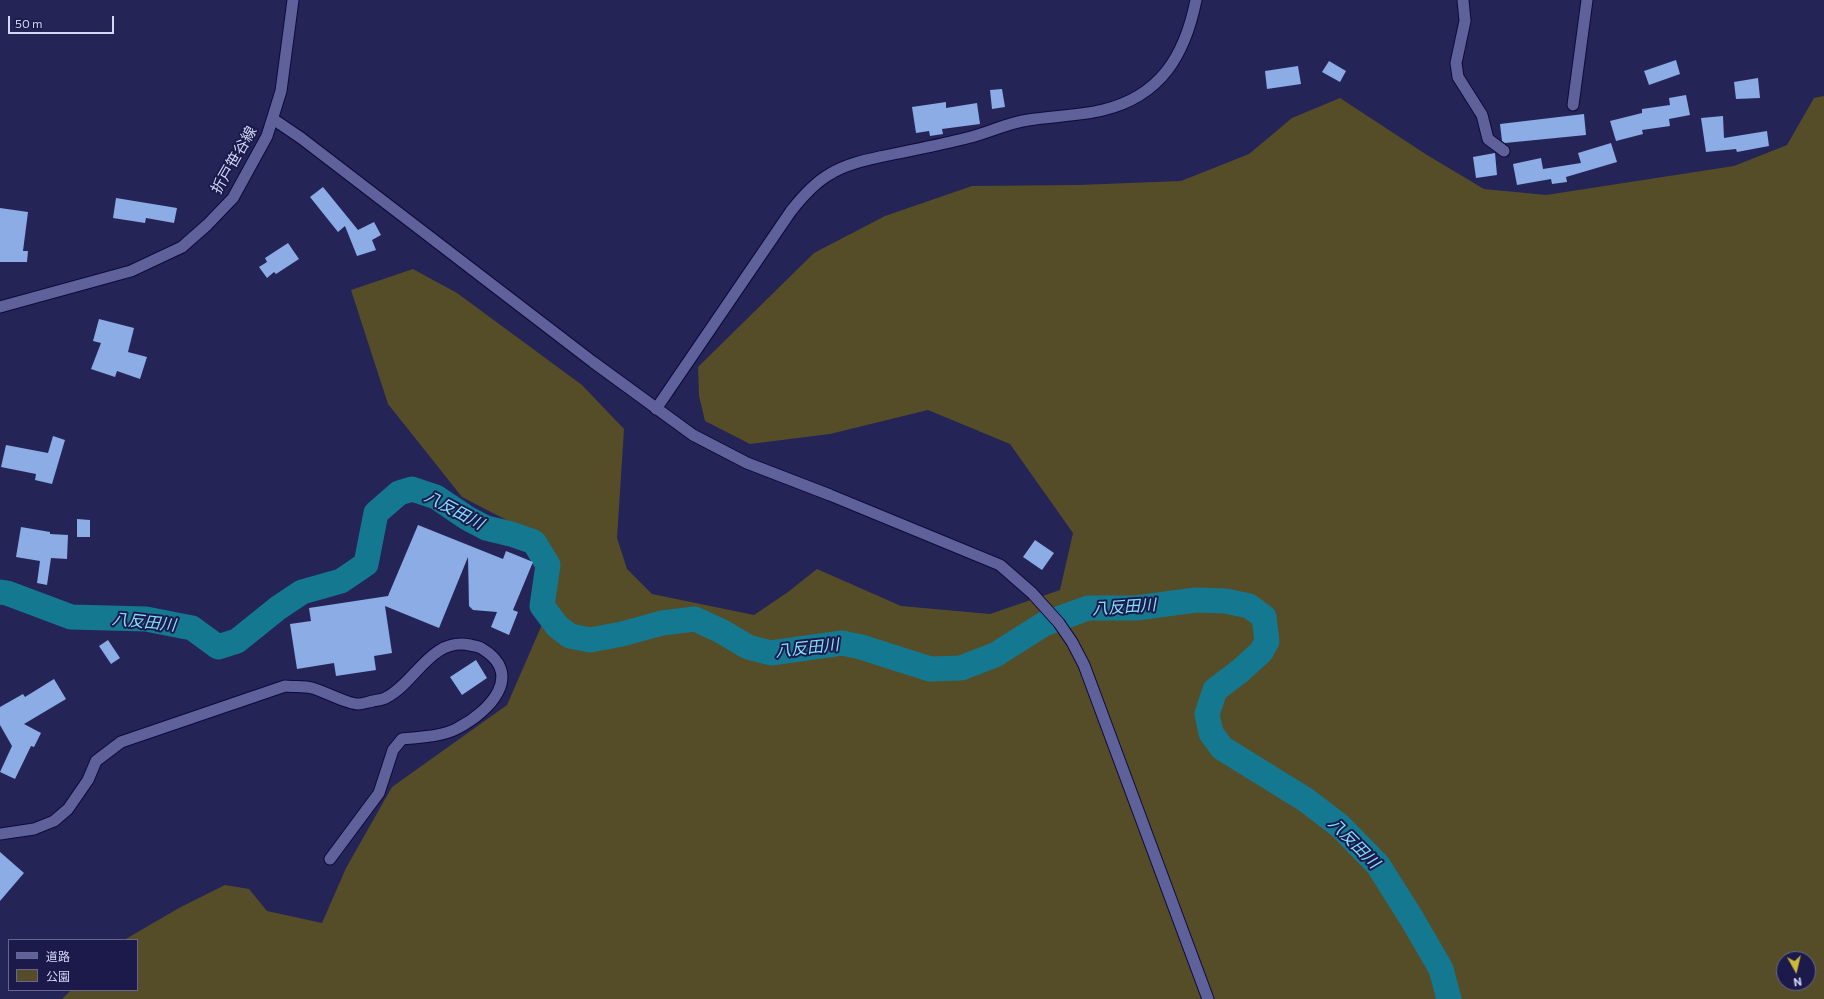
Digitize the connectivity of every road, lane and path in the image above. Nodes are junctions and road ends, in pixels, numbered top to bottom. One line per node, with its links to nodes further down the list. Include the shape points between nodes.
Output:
1 (293, 0): 6 (street, 折戸笹谷線, via 281,91)
2 (1196, 0): 9 (street, via 1189,31 1172,65 1163,77 1125,103 1102,110 1010,124 966,139 840,168 820,180 801,197)
3 (1463, 0): 7 (street, via 1465,21 1456,63 1458,77 1482,115 1488,139)
4 (1587, 0): 5 (street)
5 (1573, 105)
6 (273, 119): 8 (street, 折戸笹谷線, via 268,136 233,198 208,225 182,247 131,271); 9 (street)
7 (1504, 151)
8 (0, 307)
9 (656, 409): 12 (street, via 693,435 747,463 1000,565 1039,601 1072,642 1084,666)
10 (0, 834): 11 (street, via 34,829 54,821 68,809 88,780 96,761 121,742 285,686 312,688 357,704 386,698 402,688 422,663 447,646 462,644 480,648 491,656 502,668 503,681 492,701 482,713 457,729 402,739 393,750 379,793)
11 (330, 859)
12 (1208, 999)

